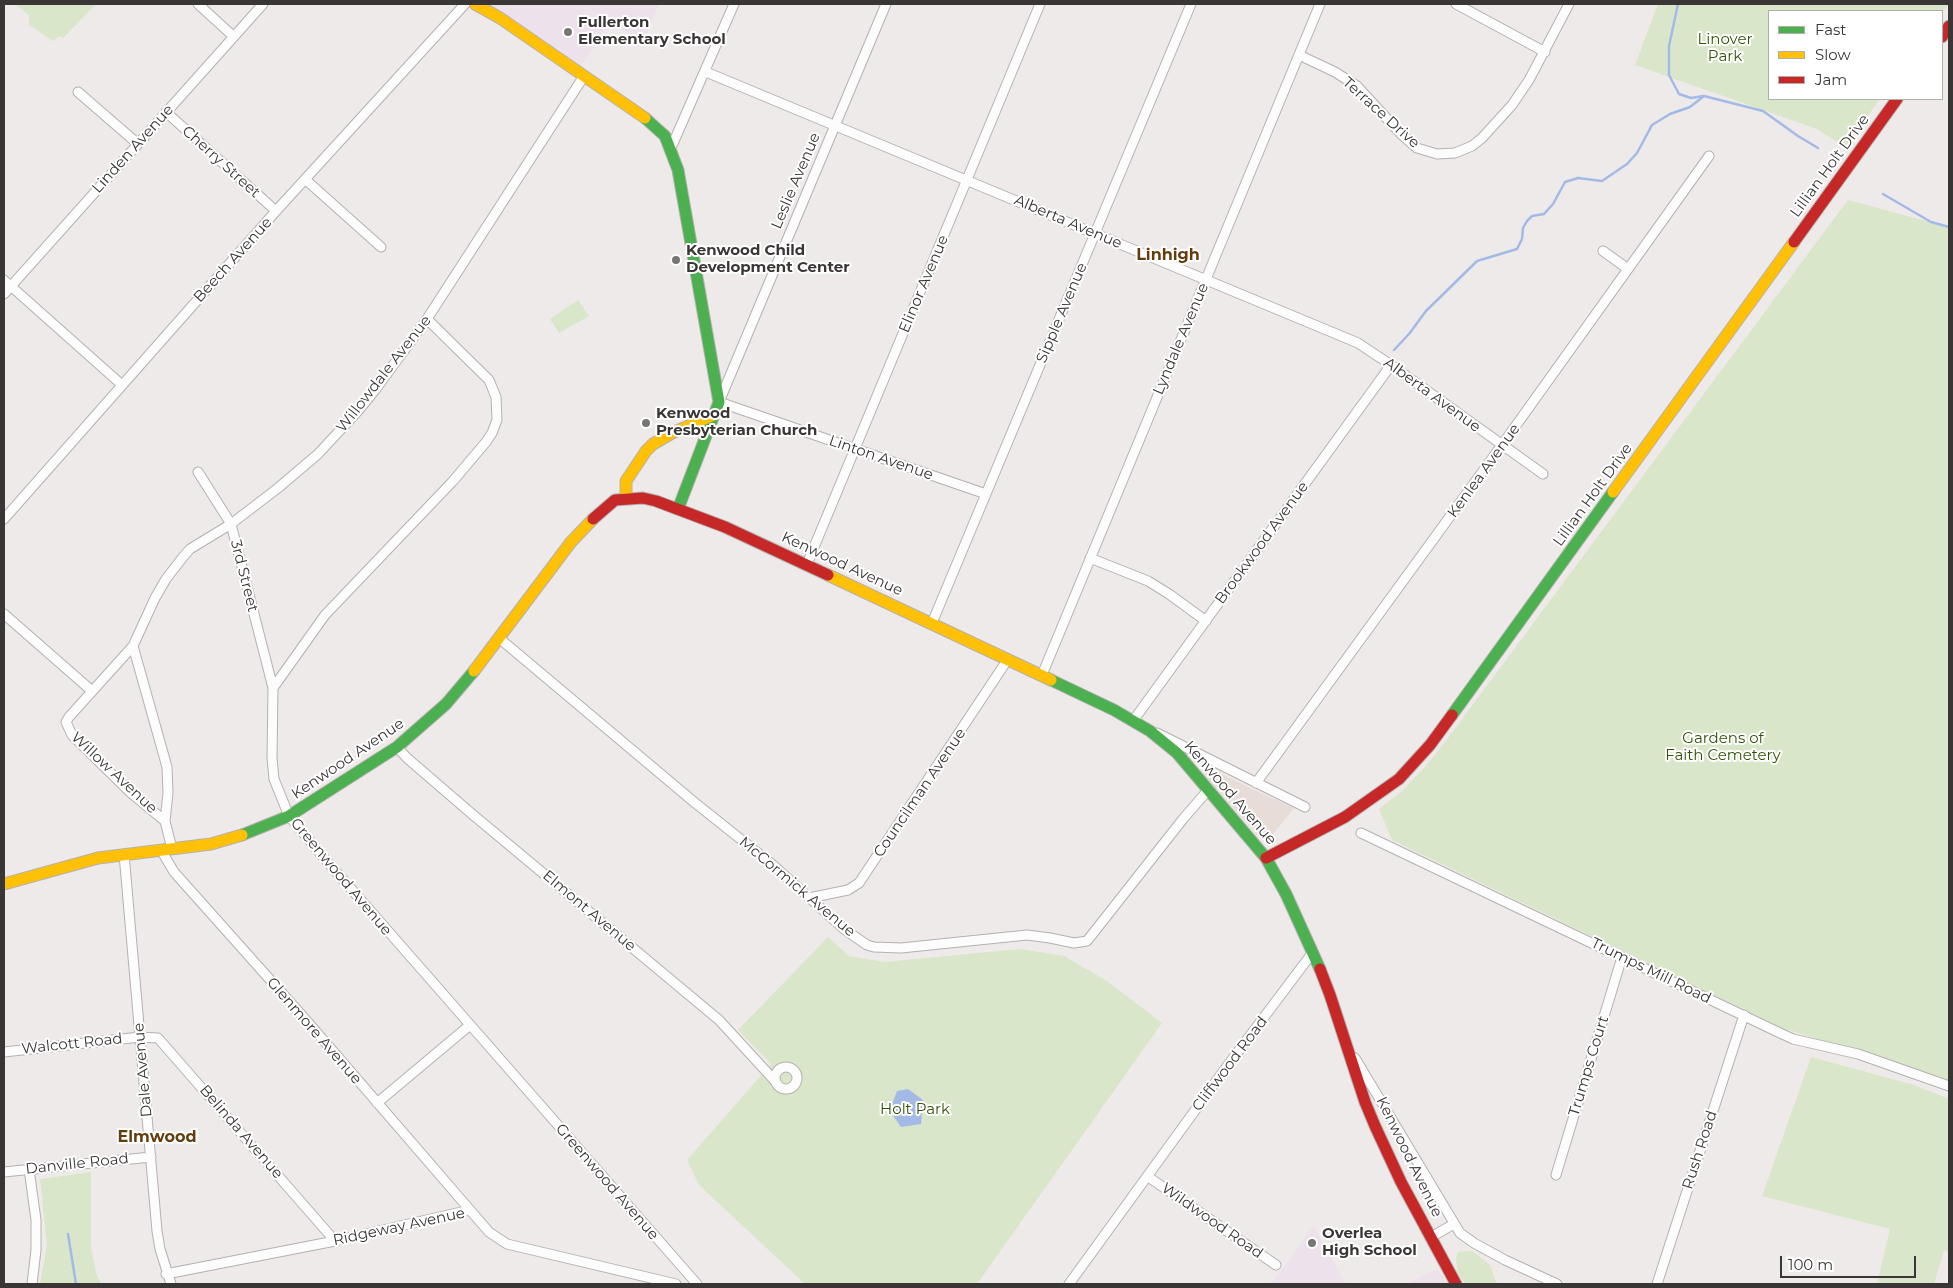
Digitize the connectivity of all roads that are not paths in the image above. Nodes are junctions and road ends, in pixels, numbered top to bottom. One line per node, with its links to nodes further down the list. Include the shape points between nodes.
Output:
1 (198, 4): 12 (street)
2 (263, 4): 12 (street, Linden Avenue)
3 (465, 4): 24 (street, Beech Avenue)
4 (476, 4): 16 (main road)
5 (734, 4): 15 (street)
6 (886, 4): 20 (street, Leslie Avenue)
7 (1040, 4): 25 (street, Elinor Avenue)
8 (1191, 4): 27 (street, Sipple Avenue)
9 (1320, 4): 14 (street, Lyndale Avenue)
10 (1456, 4): 13 (street)
11 (1569, 4): 13 (street, Terrace Drive)
12 (233, 36): 19 (street, Linden Avenue)
13 (1545, 52): 14 (street, Terrace Drive, via 1497,123 1472,146 1455,154 1431,153 1417,148 1357,86)
14 (1299, 56): 31 (street, Lyndale Avenue)
15 (706, 72): 20 (street, Alberta Avenue); 22 (street)
16 (584, 76): 22 (main road, via 657,127); 35 (street, Willowdale Avenue)
17 (78, 92): 21 (street)
18 (1896, 100): 72 (main road, Lillian Holt Drive, via 1430,745 1399,779 1374,798 1345,817)
19 (166, 112): 21 (street, Linden Avenue); 26 (street, Cherry Street)
20 (836, 125): 25 (street, Alberta Avenue); 38 (street, Leslie Avenue)
21 (138, 144): 33 (street, Linden Avenue)
22 (672, 148): 38 (main road)
23 (1709, 156): 30 (street, Kenlea Avenue)
24 (306, 180): 26 (street, Beech Avenue); 28 (street)
25 (968, 180): 27 (street, Alberta Avenue); 41 (street, Elinor Avenue)
26 (276, 211): 37 (street, Beech Avenue)
27 (1096, 233): 31 (street, Alberta Avenue); 44 (street, Sipple Avenue)
28 (381, 247)
29 (1603, 251): 30 (street)
30 (1628, 269): 40 (street, Kenlea Avenue)
31 (1206, 279): 36 (street, Alberta Avenue, via 1352,340); 49 (street, Lyndale Avenue)
32 (4, 280): 33 (street)
33 (11, 286): 34 (street, Linden Avenue); 37 (street)
34 (4, 294)
35 (427, 319): 48 (street, Willowdale Avenue, via 375,390 336,436 278,488); 58 (street, via 489,380 498,408 492,433 453,482 326,615)
36 (1392, 365): 40 (street, Alberta Avenue); 52 (street, Brookwood Avenue)
37 (122, 385): 47 (street, Beech Avenue)
38 (719, 402): 39 (main road, Leslie Avenue); 41 (street, Linton Avenue)
39 (714, 415): 45 (main road, via 653,444 626,481); 46 (main road, Leslie Avenue)
40 (1502, 445): 43 (street, Alberta Avenue); 64 (street, Kenlea Avenue)
41 (855, 449): 44 (street, Linton Avenue); 50 (street, Elinor Avenue)
42 (198, 472): 48 (street, 3rd Street)
43 (1543, 474)
44 (986, 494): 53 (street, Sipple Avenue)
45 (626, 498): 46 (main road, Kenwood Avenue, via 649,499); 54 (main road, Kenwood Avenue, via 610,503 584,527)
46 (678, 509): 50 (main road, Kenwood Avenue)
47 (4, 520)
48 (231, 524): 55 (street, Willowdale Avenue, via 190,549 177,564 146,614); 58 (street, 3rd Street)
49 (1090, 558): 52 (street, via 1148,581); 57 (street, Lyndale Avenue)
50 (807, 564): 53 (main road, Kenwood Avenue)
51 (4, 614): 59 (street)
52 (1206, 621): 60 (street, Brookwood Avenue)
53 (932, 622): 56 (main road, Kenwood Avenue)
54 (499, 638): 63 (main road, Kenwood Avenue, via 458,690); 74 (street, McCormick Avenue)
55 (133, 646): 59 (street, Willowdale Avenue); 68 (street, via 167,767)
56 (1008, 659): 57 (main road, Kenwood Avenue); 74 (street, Councilman Avenue, via 860,883 848,890)
57 (1042, 675): 60 (main road, Kenwood Avenue)
58 (273, 688): 67 (street, Greenwood Avenue, via 272,767)
59 (92, 691): 61 (street, Willowdale Avenue)
60 (1133, 721): 62 (main road, Kenwood Avenue)
61 (66, 722): 68 (street, Willow Avenue, via 72,735)
62 (1150, 731): 64 (street, via 1164,735); 65 (main road, Kenwood Avenue, via 1177,753)
63 (397, 747): 67 (main road, Kenwood Avenue); 82 (street, Elmont Avenue, via 472,814 719,1020)
64 (1256, 783): 66 (street)
65 (1209, 789): 72 (main road, Kenwood Avenue); 74 (street, McCormick Avenue, via 1088,941 1074,943 1027,936 902,948 874,947 844,929)
66 (1305, 807)
67 (289, 816): 70 (main road, Kenwood Avenue, via 228,840); 78 (street, Greenwood Avenue)
68 (165, 821): 70 (street)
69 (1361, 833): 76 (street, Trumps Mill Road)
70 (166, 850): 71 (main road, Kenwood Avenue); 84 (street, Glenmore Avenue, via 174,872)
71 (124, 854): 73 (main road, Kenwood Avenue); 80 (street, Dale Avenue)
72 (1266, 858): 75 (main road, Kenwood Avenue)
73 (4, 884)
74 (809, 898)
75 (1313, 952): 79 (main road, Kenwood Avenue); 89 (street, Cliffwood Road)
76 (1622, 957): 77 (street, Trumps Mill Road); 88 (street, Trumps Court)
77 (1744, 1015): 83 (street, Trumps Mill Road, via 1793,1038 1858,1054); 103 (street, Rush Road)
78 (470, 1025): 84 (street); 96 (street, Greenwood Avenue)
79 (1342, 1031): 91 (street); 92 (main road, Kenwood Avenue, via 1375,1126)
80 (140, 1037): 81 (street, Walcott Road); 85 (street, Dale Avenue); 93 (street, Belinda Avenue, via 155,1037 164,1044)
81 (4, 1052)
82 (775, 1081)
83 (1949, 1086)
84 (377, 1103): 90 (street, Glenmore Avenue)
85 (151, 1157): 86 (street, Danville Road); 95 (street, Dale Avenue, via 160,1249)
86 (29, 1170): 87 (street, Danville Road); 97 (street, via 36,1220)
87 (4, 1172)
88 (1556, 1175)
89 (1147, 1176): 94 (street, Wildwood Road); 100 (street, Cliffwood Road)
90 (470, 1210): 93 (street, Ridgeway Avenue); 99 (street, Ridgeway Avenue, via 489,1232 507,1244)
91 (1454, 1224): 92 (street); 102 (street, via 1474,1243)
92 (1431, 1237): 101 (main road, Kenwood Avenue)
93 (335, 1241): 95 (street, Ridgeway Avenue)
94 (1276, 1265)
95 (166, 1274): 98 (street, Dale Avenue)
96 (693, 1283)
97 (32, 1284)
98 (171, 1284)
99 (676, 1284)
100 (1069, 1284)
101 (1456, 1284)
102 (1557, 1284)
103 (1657, 1284)

